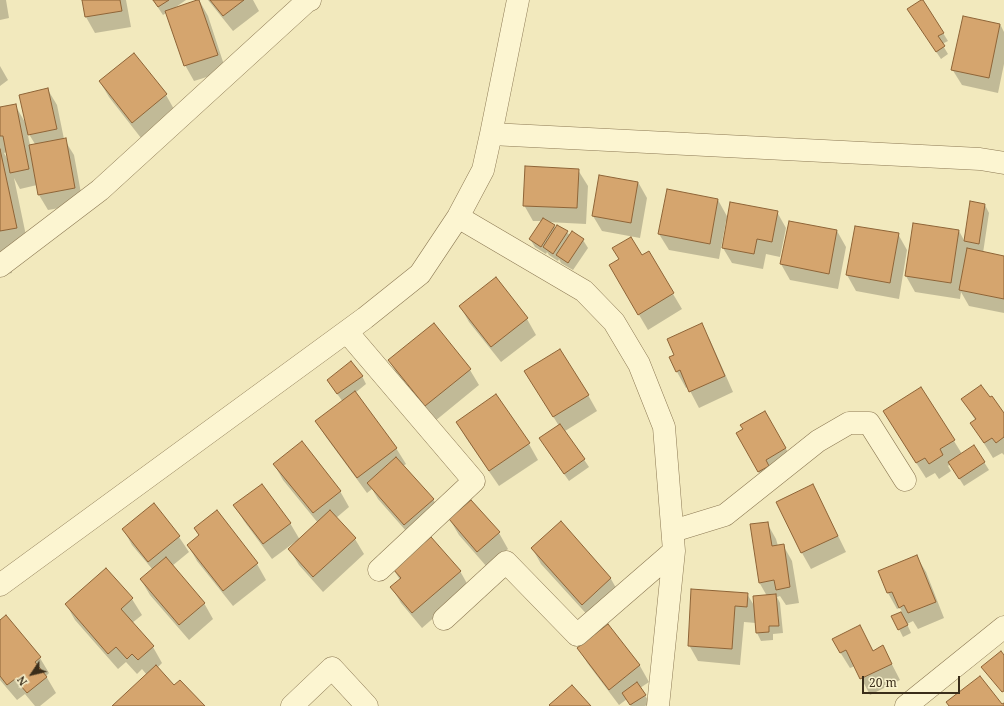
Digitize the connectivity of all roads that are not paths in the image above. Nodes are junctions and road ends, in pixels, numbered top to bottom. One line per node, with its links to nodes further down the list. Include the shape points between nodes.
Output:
1 (310, 0): 6 (street, via 100,190)
2 (518, 0): 3 (street)
3 (491, 134): 4 (street, via 980,159); 5 (street, via 483,170)
4 (1004, 163)
5 (458, 217): 7 (street, via 420,274); 9 (street, via 584,291 614,322 639,364 664,427)
6 (0, 266)
7 (346, 332): 10 (street, via 474,481); 11 (street)
8 (905, 480): 9 (street, via 869,423 848,423 818,441 725,515)
9 (674, 541): 12 (street, via 577,635 506,562); 16 (street)
10 (379, 570)
11 (0, 585)
12 (444, 619)
13 (1002, 632): 17 (street)
14 (292, 706): 15 (street, via 332,668)
15 (367, 706)
16 (658, 706)
17 (906, 706)

